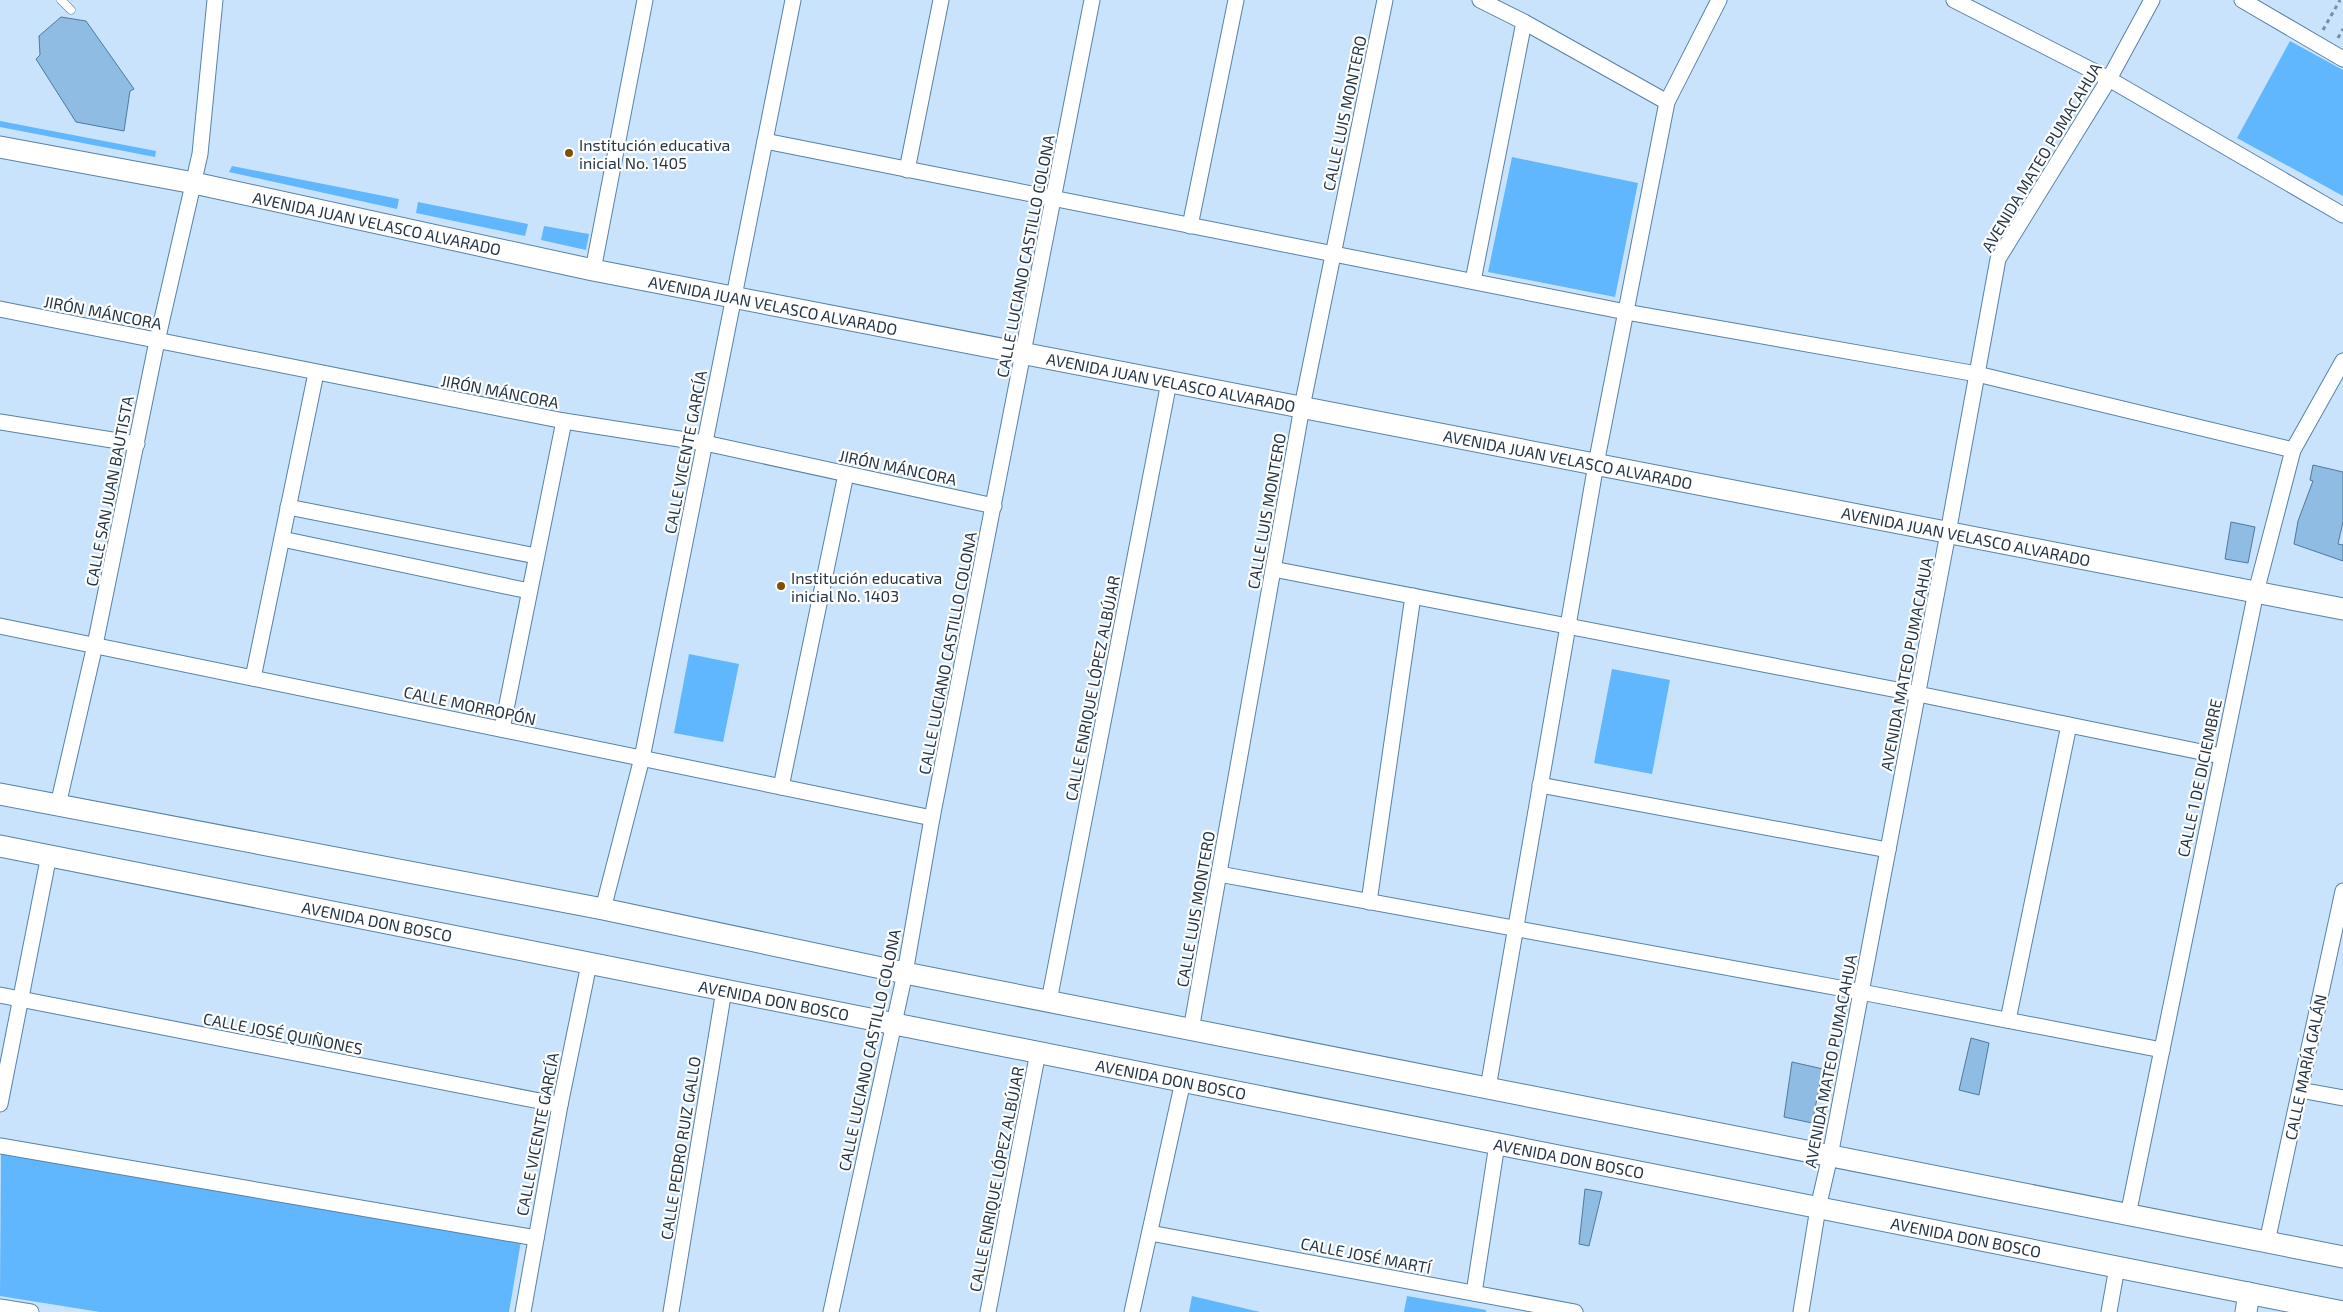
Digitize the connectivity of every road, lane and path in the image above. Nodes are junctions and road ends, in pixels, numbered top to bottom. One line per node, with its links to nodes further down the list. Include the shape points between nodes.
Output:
1 (61, 0): 15 (lane)
2 (215, 0): 24 (street, CALLE SAN JUAN BAUTISTA, via 200,154)
3 (645, 0): 29 (street)
4 (793, 0): 21 (street, CALLE VICENTE GARCÍA)
5 (941, 0): 23 (street)
6 (1092, 0): 25 (street, CALLE LUCIANO CASTILLO COLONA)
7 (1236, 0): 27 (street)
8 (1385, 0): 28 (street, CALLE LUIS MONTERO)
9 (1480, 0): 16 (street)
10 (1719, 0): 20 (street)
11 (1954, 0): 19 (street)
12 (2152, 0): 19 (street, AVENIDA MATEO PUMACAHUA)
13 (2242, 0): 17 (street)
14 (2340, 0): 17 (path)
15 (71, 10)
16 (1524, 22): 20 (street); 30 (street)
17 (2315, 43): 18 (street)
18 (2343, 59)
19 (2109, 79): 26 (street); 38 (street, AVENIDA MATEO PUMACAHUA, via 1998,259)
20 (1667, 102): 33 (street)
21 (764, 141): 23 (street); 31 (street, CALLE VICENTE GARCÍA)
22 (0, 147): 24 (street, AVENIDA JUAN VELASCO ALVARADO)
23 (907, 170): 25 (street)
24 (194, 183): 29 (street, AVENIDA JUAN VELASCO ALVARADO); 34 (street, CALLE SAN JUAN BAUTISTA)
25 (1054, 199): 27 (street); 35 (street, CALLE LUCIANO CASTILLO COLONA)
26 (2343, 215)
27 (1190, 226): 28 (street)
28 (1333, 254): 30 (street); 40 (street, CALLE LUIS MONTERO)
29 (593, 270): 31 (street, AVENIDA JUAN VELASCO ALVARADO)
30 (1473, 281): 33 (street)
31 (733, 297): 35 (street, AVENIDA JUAN VELASCO ALVARADO); 43 (street, CALLE VICENTE GARCÍA)
32 (0, 310): 34 (street, JIRÓN MÁNCORA)
33 (1626, 312): 38 (street); 46 (street)
34 (157, 341): 37 (street, JIRÓN MÁNCORA); 44 (street, CALLE SAN JUAN BAUTISTA)
35 (1024, 353): 39 (street, AVENIDA JUAN VELASCO ALVARADO); 48 (street, CALLE LUCIANO CASTILLO COLONA)
36 (2343, 361): 45 (street, CALLE 1 DE DICIEMBRE)
37 (316, 373): 41 (street, JIRÓN MÁNCORA); 49 (street)
38 (1977, 374): 45 (street); 50 (street, AVENIDA MATEO PUMACAHUA)
39 (1170, 382): 40 (street, AVENIDA JUAN VELASCO ALVARADO); 86 (street, CALLE ENRIQUE LÓPEZ ALBÚJAR)
40 (1302, 407): 46 (street, AVENIDA JUAN VELASCO ALVARADO); 53 (street, CALLE LUIS MONTERO)
41 (564, 421): 43 (street, JIRÓN MÁNCORA); 52 (street)
42 (0, 422): 44 (street)
43 (705, 443): 47 (street, JIRÓN MÁNCORA); 66 (street, CALLE VICENTE GARCÍA)
44 (137, 444): 60 (street, CALLE SAN JUAN BAUTISTA)
45 (2293, 450): 55 (street, CALLE 1 DE DICIEMBRE)
46 (1596, 464): 50 (street, AVENIDA JUAN VELASCO ALVARADO); 59 (street)
47 (846, 474): 48 (street, JIRÓN MÁNCORA); 68 (street)
48 (994, 506): 71 (street, CALLE LUCIANO CASTILLO COLONA)
49 (288, 507): 51 (street); 52 (street)
50 (1948, 533): 55 (street, AVENIDA JUAN VELASCO ALVARADO); 62 (street, AVENIDA MATEO PUMACAHUA)
51 (282, 539): 54 (street); 61 (street)
52 (536, 556): 54 (street)
53 (1273, 569): 56 (street); 75 (street, CALLE LUIS MONTERO)
54 (530, 591): 64 (street)
55 (2256, 592): 57 (street, AVENIDA JUAN VELASCO ALVARADO); 65 (street, CALLE 1 DE DICIEMBRE)
56 (1413, 596): 59 (street); 77 (street)
57 (2343, 609)
58 (0, 626): 60 (street, CALLE MORROPÓN)
59 (1568, 626): 62 (street); 67 (street)
60 (95, 645): 61 (street, CALLE MORROPÓN); 70 (street, CALLE SAN JUAN BAUTISTA)
61 (253, 678): 64 (street, CALLE MORROPÓN)
62 (1918, 694): 63 (street); 73 (street, AVENIDA MATEO PUMACAHUA)
63 (2069, 725): 65 (street); 87 (street)
64 (502, 729): 66 (street, CALLE MORROPÓN)
65 (2221, 756): 90 (street, CALLE 1 DE DICIEMBRE)
66 (642, 758): 68 (street, CALLE MORROPÓN); 78 (street, CALLE VICENTE GARCÍA)
67 (1540, 785): 73 (street); 79 (street)
68 (781, 786): 71 (street, CALLE MORROPÓN)
69 (0, 794): 70 (street)
70 (58, 805): 78 (street)
71 (932, 818): 81 (street, CALLE LUCIANO CASTILLO COLONA)
72 (0, 846): 74 (street, AVENIDA DON BOSCO)
73 (1888, 850): 83 (street, AVENIDA MATEO PUMACAHUA)
74 (49, 856): 80 (street, AVENIDA DON BOSCO); 85 (street)
75 (1218, 874): 77 (street); 89 (street, CALLE LUIS MONTERO)
76 (2343, 891): 94 (street, CALLE MARÍA GALÁN)
77 (1370, 902): 79 (street)
78 (603, 910): 81 (street)
79 (1516, 928): 83 (street); 93 (street)
80 (589, 964): 82 (street, AVENIDA DON BOSCO); 97 (street, CALLE VICENTE GARCÍA)
81 (905, 973): 86 (street); 88 (street, CALLE LUCIANO CASTILLO COLONA)
82 (724, 990): 88 (street, AVENIDA DON BOSCO); 114 (street, CALLE PEDRO RUIZ GALLO)
83 (1861, 992): 87 (street); 100 (street, AVENIDA MATEO PUMACAHUA)
84 (0, 995): 85 (street, CALLE JOSÉ QUIÑONES)
85 (21, 999): 96 (street); 97 (street, CALLE JOSÉ QUIÑONES)
86 (1049, 1001): 89 (street)
87 (2008, 1020): 90 (street)
88 (892, 1024): 91 (street, AVENIDA DON BOSCO); 115 (street, CALLE LUCIANO CASTILLO COLONA)
89 (1191, 1030): 93 (street)
90 (2162, 1050): 102 (street, CALLE 1 DE DICIEMBRE)
91 (1038, 1052): 92 (street, AVENIDA DON BOSCO); 116 (street, CALLE ENRIQUE LÓPEZ ALBÚJAR)
92 (1183, 1081): 98 (street, AVENIDA DON BOSCO); 103 (street)
93 (1488, 1088): 100 (street)
94 (2300, 1090): 95 (street); 105 (street, CALLE MARÍA GALÁN)
95 (2343, 1098)
96 (0, 1104)
97 (560, 1105): 104 (street, CALLE VICENTE GARCÍA)
98 (1497, 1144): 101 (street, AVENIDA DON BOSCO); 108 (street)
99 (0, 1146): 104 (street)
100 (1830, 1156): 101 (street, AVENIDA MATEO PUMACAHUA); 102 (street)
101 (1818, 1208): 107 (street, AVENIDA DON BOSCO); 119 (street, AVENIDA MATEO PUMACAHUA)
102 (2128, 1215): 105 (street)
103 (1150, 1233): 108 (street, CALLE JOSÉ MARTÍ); 117 (street)
104 (536, 1238): 113 (street, CALLE VICENTE GARCÍA)
105 (2267, 1242): 106 (street)
106 (2343, 1257)
107 (2117, 1267): 109 (street, AVENIDA DON BOSCO); 120 (street)
108 (1474, 1293): 110 (street, CALLE JOSÉ MARTÍ)
109 (2258, 1304): 121 (street, AVENIDA DON BOSCO)
110 (1501, 1305): 118 (street, CALLE JOSÉ MARTÍ)
111 (0, 1307): 112 (street)
112 (31, 1312)
113 (523, 1312)
114 (671, 1312)
115 (831, 1312)
116 (988, 1312)
117 (1132, 1312)
118 (1575, 1312)
119 (1801, 1312)
120 (2109, 1312)
121 (2343, 1312)

